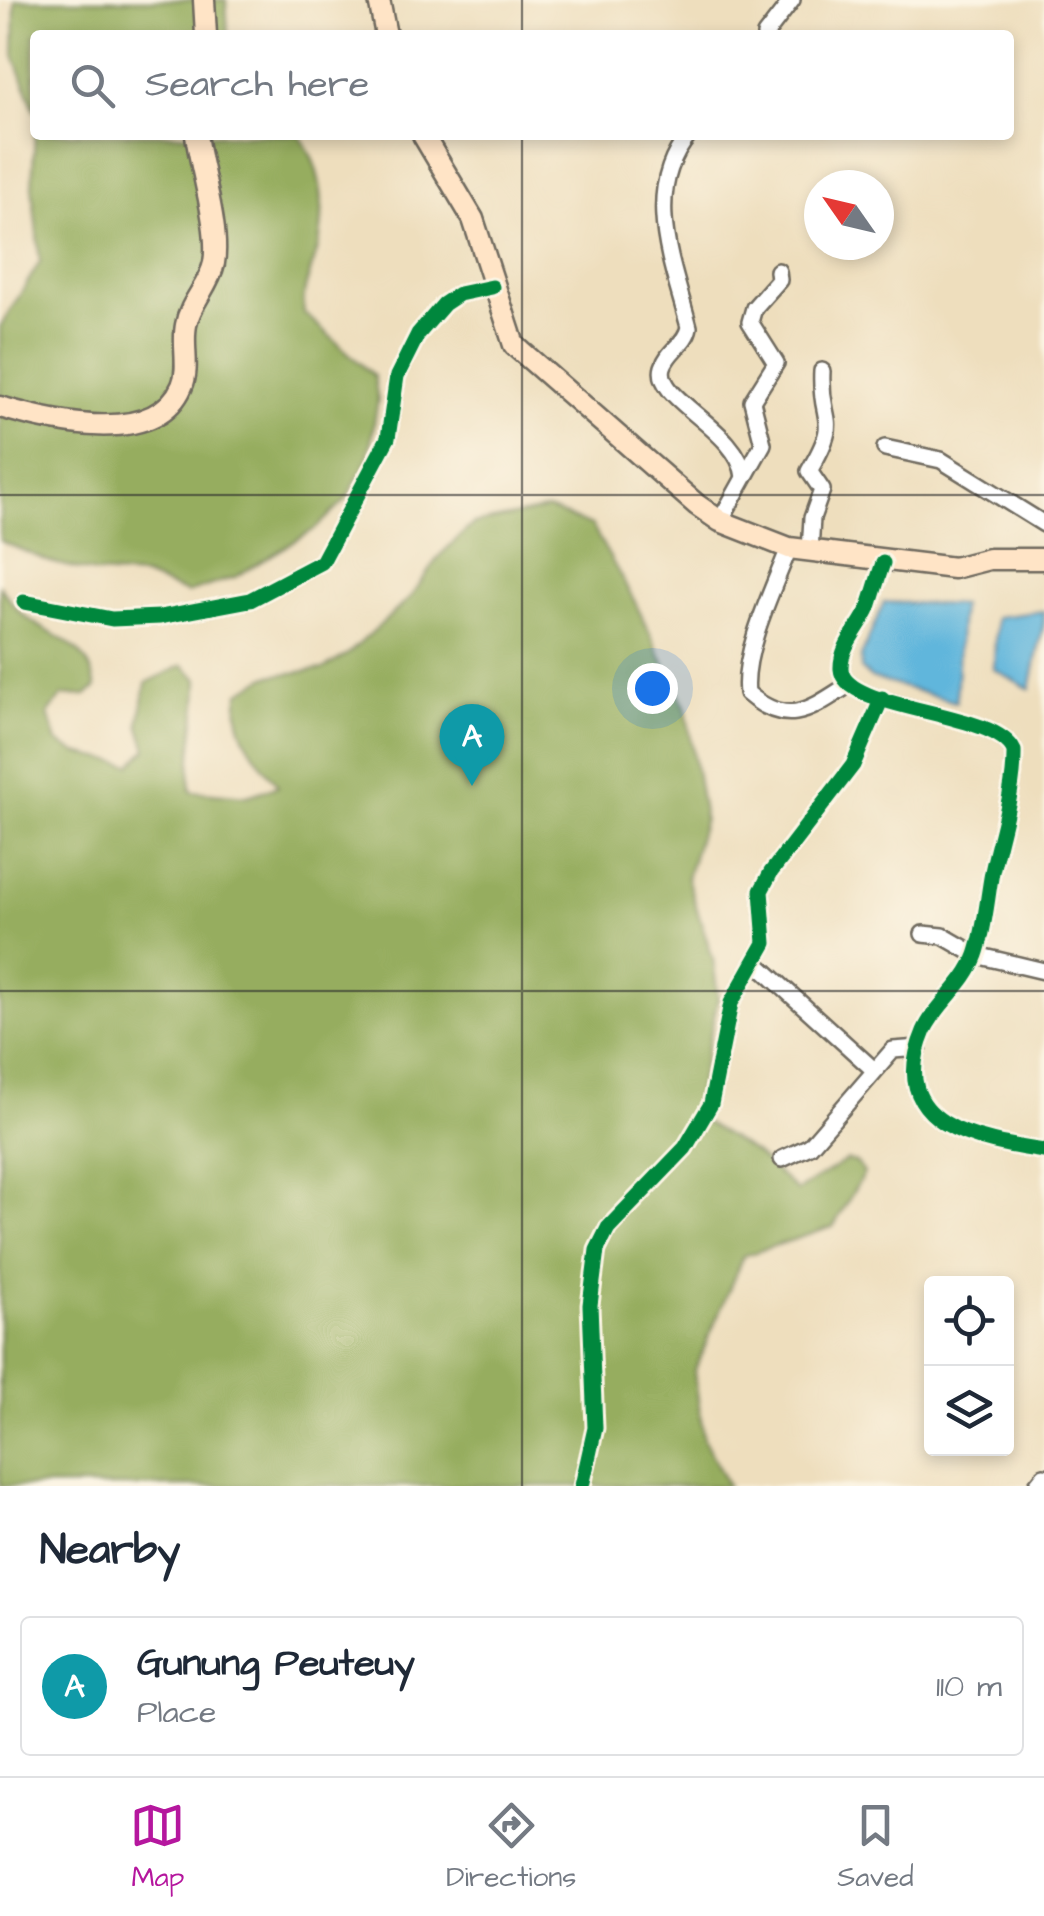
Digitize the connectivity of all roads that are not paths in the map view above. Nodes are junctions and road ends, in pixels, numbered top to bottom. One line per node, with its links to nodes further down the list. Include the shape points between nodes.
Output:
1 (204, 0): 4 (main road)
2 (379, 0): 5 (main road)
3 (792, 0): 6 (street)
4 (206, 30)
5 (385, 30)
6 (769, 30)
7 (197, 140): 13 (main road, via 214,262 187,320 184,377 176,395 146,416 88,426)
8 (426, 140): 11 (main road, via 472,218)
9 (686, 140): 15 (street, via 665,171 663,202 673,276 689,327 662,377 668,392 734,447)
10 (778, 271): 15 (street, via 750,322 776,363 752,401 762,444)
11 (492, 286): 16 (main road, via 519,352); 21 (street, via 444,304 418,334 397,376 388,438 322,562 250,600 160,616 112,619)
12 (822, 371): 18 (street, via 830,430 809,471 822,490)
13 (0, 408)
14 (885, 448): 17 (street, via 941,460)
15 (744, 477): 16 (street)
16 (720, 521): 18 (main road)
17 (1044, 524)
18 (800, 550): 20 (main road); 22 (street, via 763,618 747,693 780,714 808,711)
19 (1044, 559): 20 (main road, via 989,559 954,568)
20 (883, 563): 22 (street, via 842,664)
21 (24, 602)
22 (850, 684): 23 (street)
23 (882, 698): 25 (street, via 998,733 1012,745); 26 (street, via 853,765 766,881 765,943)
24 (923, 934): 25 (street, via 943,936)
25 (976, 955): 27 (street); 28 (street, via 925,1028)
26 (756, 962): 29 (street); 33 (street, via 732,1003 718,1083 700,1128 608,1228 598,1250 590,1306 594,1428)
27 (1044, 971)
28 (919, 1048): 29 (street, via 893,1050); 30 (street, via 918,1089 931,1113 976,1141)
29 (874, 1070): 31 (street, via 810,1146)
30 (1044, 1151)
31 (782, 1159)
32 (1044, 1476): 34 (street)
33 (582, 1486)
34 (1036, 1486)

